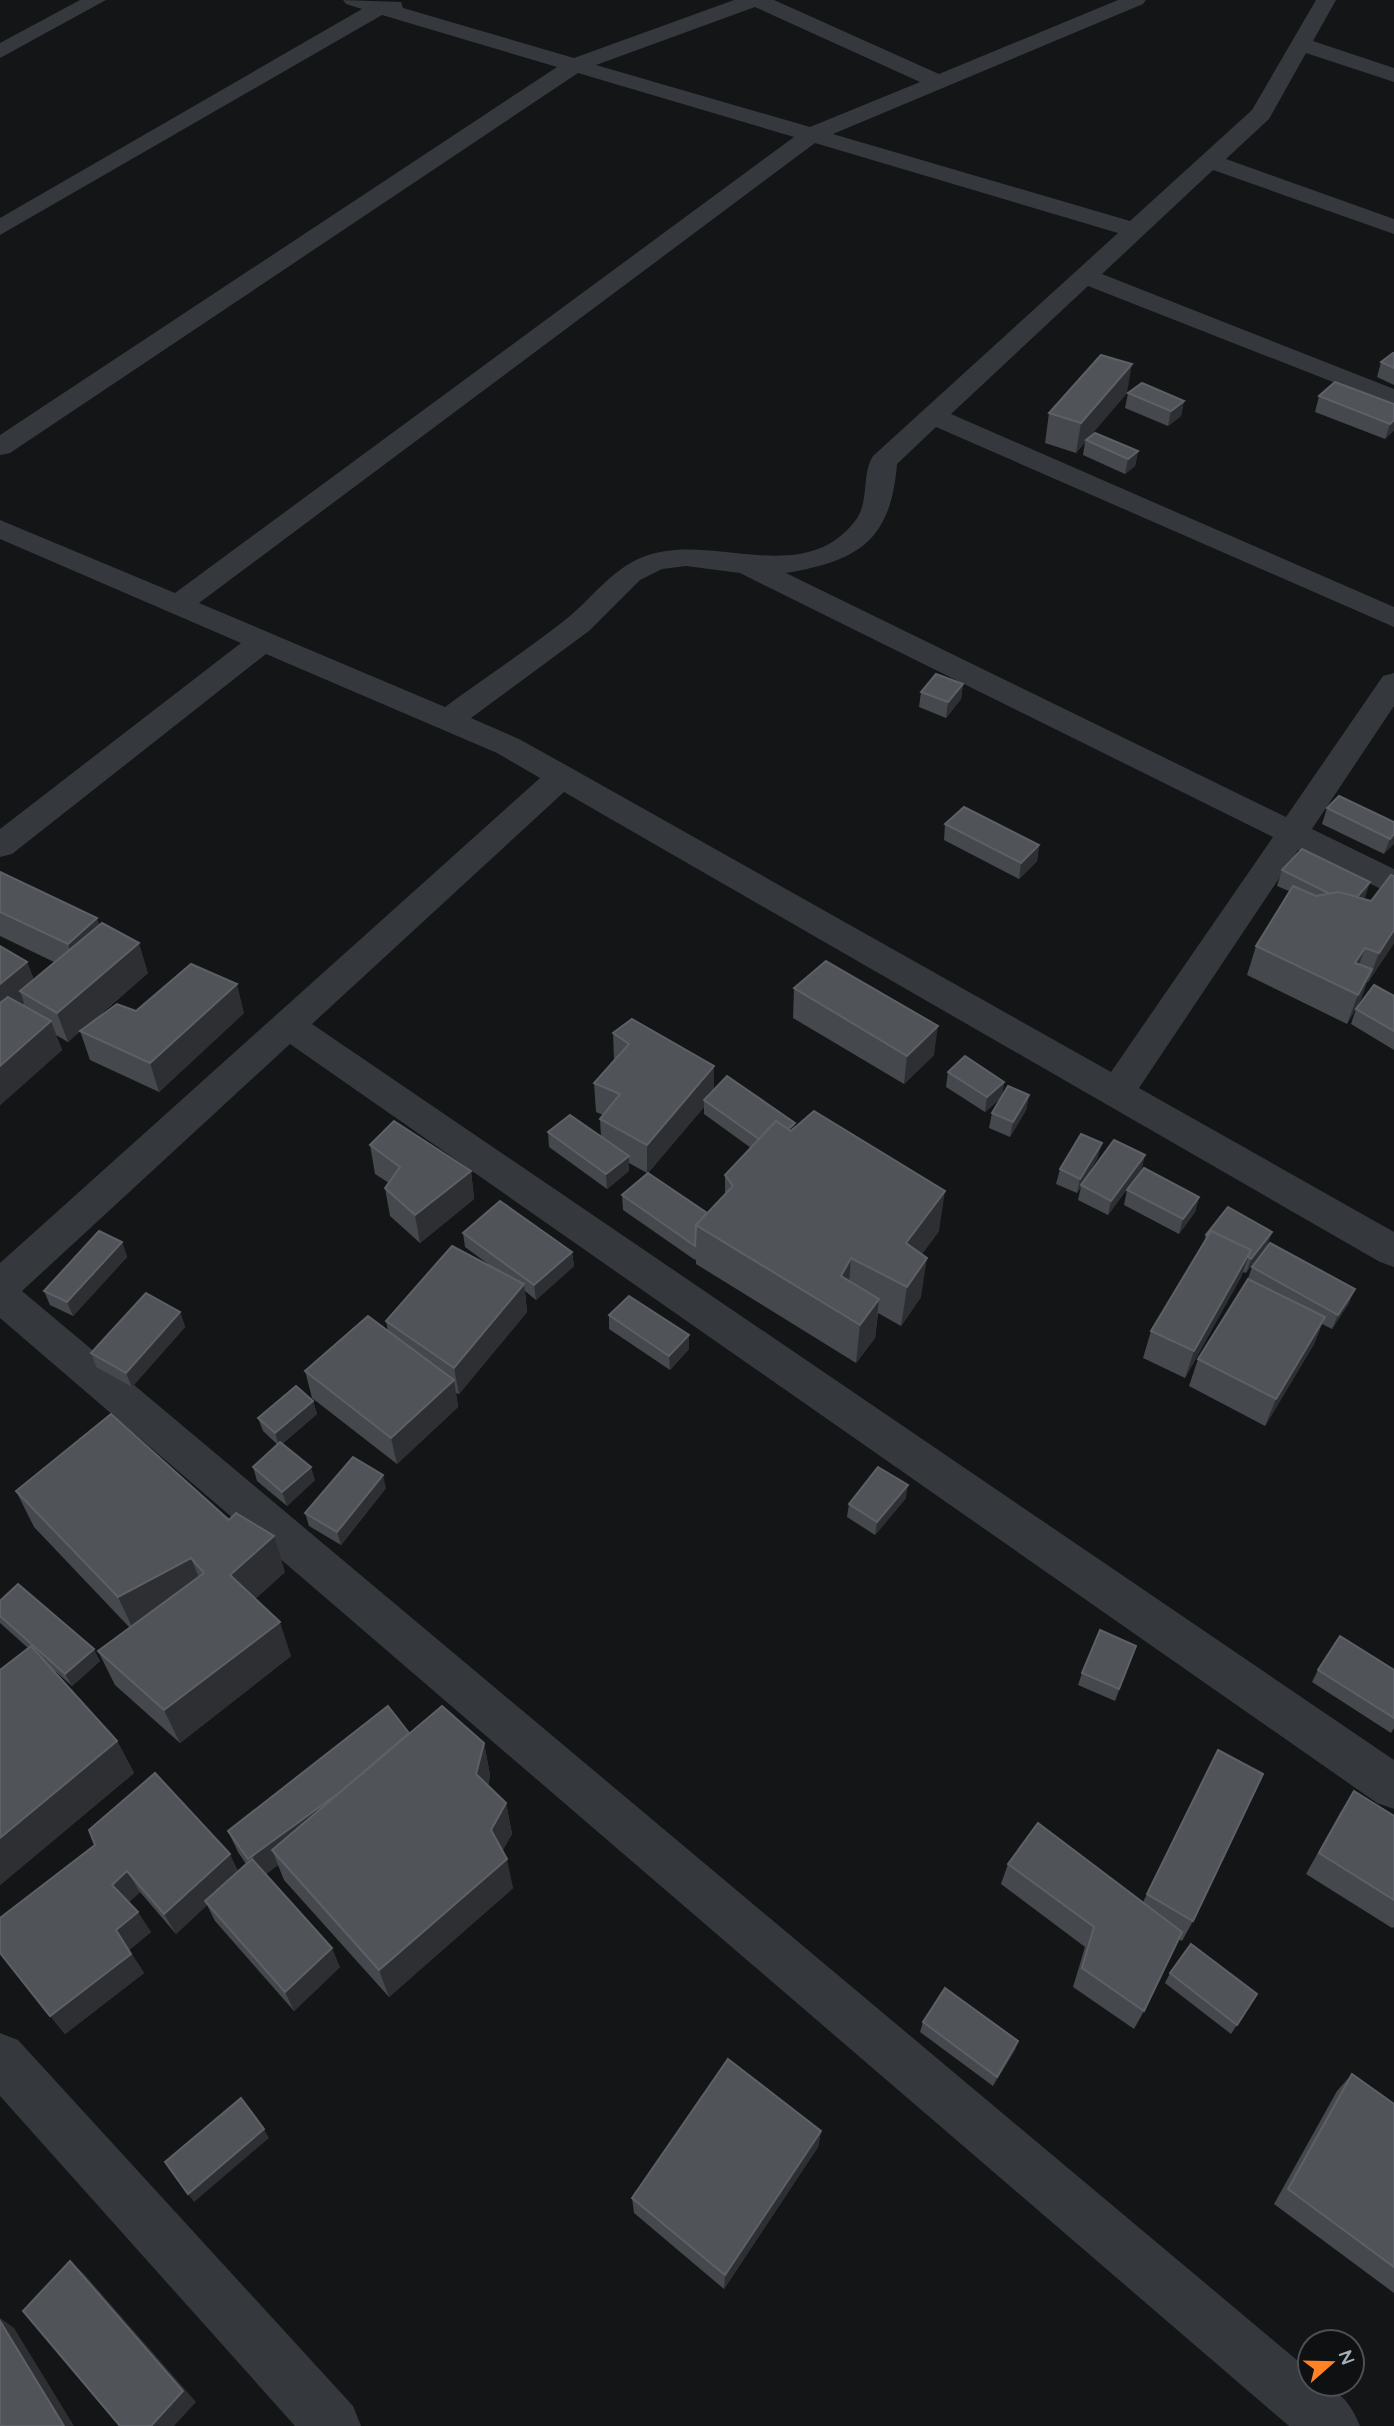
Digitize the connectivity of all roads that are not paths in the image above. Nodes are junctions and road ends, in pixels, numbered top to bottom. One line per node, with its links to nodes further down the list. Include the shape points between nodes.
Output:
1 (96, 0): 9 (street)
2 (353, 0): 7 (street)
3 (427, 0): 7 (street)
4 (756, 0): 10 (street); 12 (street)
5 (1136, 0): 12 (street)
6 (1326, 0): 8 (street)
7 (380, 8): 10 (street); 16 (street)
8 (1300, 44): 11 (street); 14 (street, via 1261,114)
9 (0, 52)
10 (575, 65): 13 (street); 21 (street)
11 (1394, 75)
12 (939, 82): 13 (street)
13 (811, 135): 17 (street); 24 (street)
14 (1209, 161): 15 (street); 17 (street)
15 (1394, 227)
16 (0, 228)
17 (1134, 230): 18 (street)
18 (1084, 276): 19 (street); 20 (street)
19 (1394, 398)
20 (933, 416): 23 (street, via 883,462 880,498 869,523 849,544 810,560); 25 (street)
21 (0, 447)
22 (2, 533): 24 (street)
23 (748, 565): 28 (street, via 686,557 655,562 629,574 578,625); 30 (street)
24 (178, 605): 26 (street)
25 (1394, 618)
26 (263, 641): 28 (street); 31 (street)
27 (1394, 683): 30 (street)
28 (448, 720): 29 (street)
29 (562, 776): 33 (street); 34 (street)
30 (1292, 833): 32 (street); 34 (street)
31 (0, 846)
32 (1394, 883)
33 (288, 1025): 36 (street); 38 (street)
34 (1116, 1093): 35 (street)
35 (1394, 1251)
36 (0, 1287)
37 (0, 1295): 41 (street)
38 (1394, 1787)
39 (0, 2058): 40 (street)
40 (333, 2426)
41 (1332, 2426)

